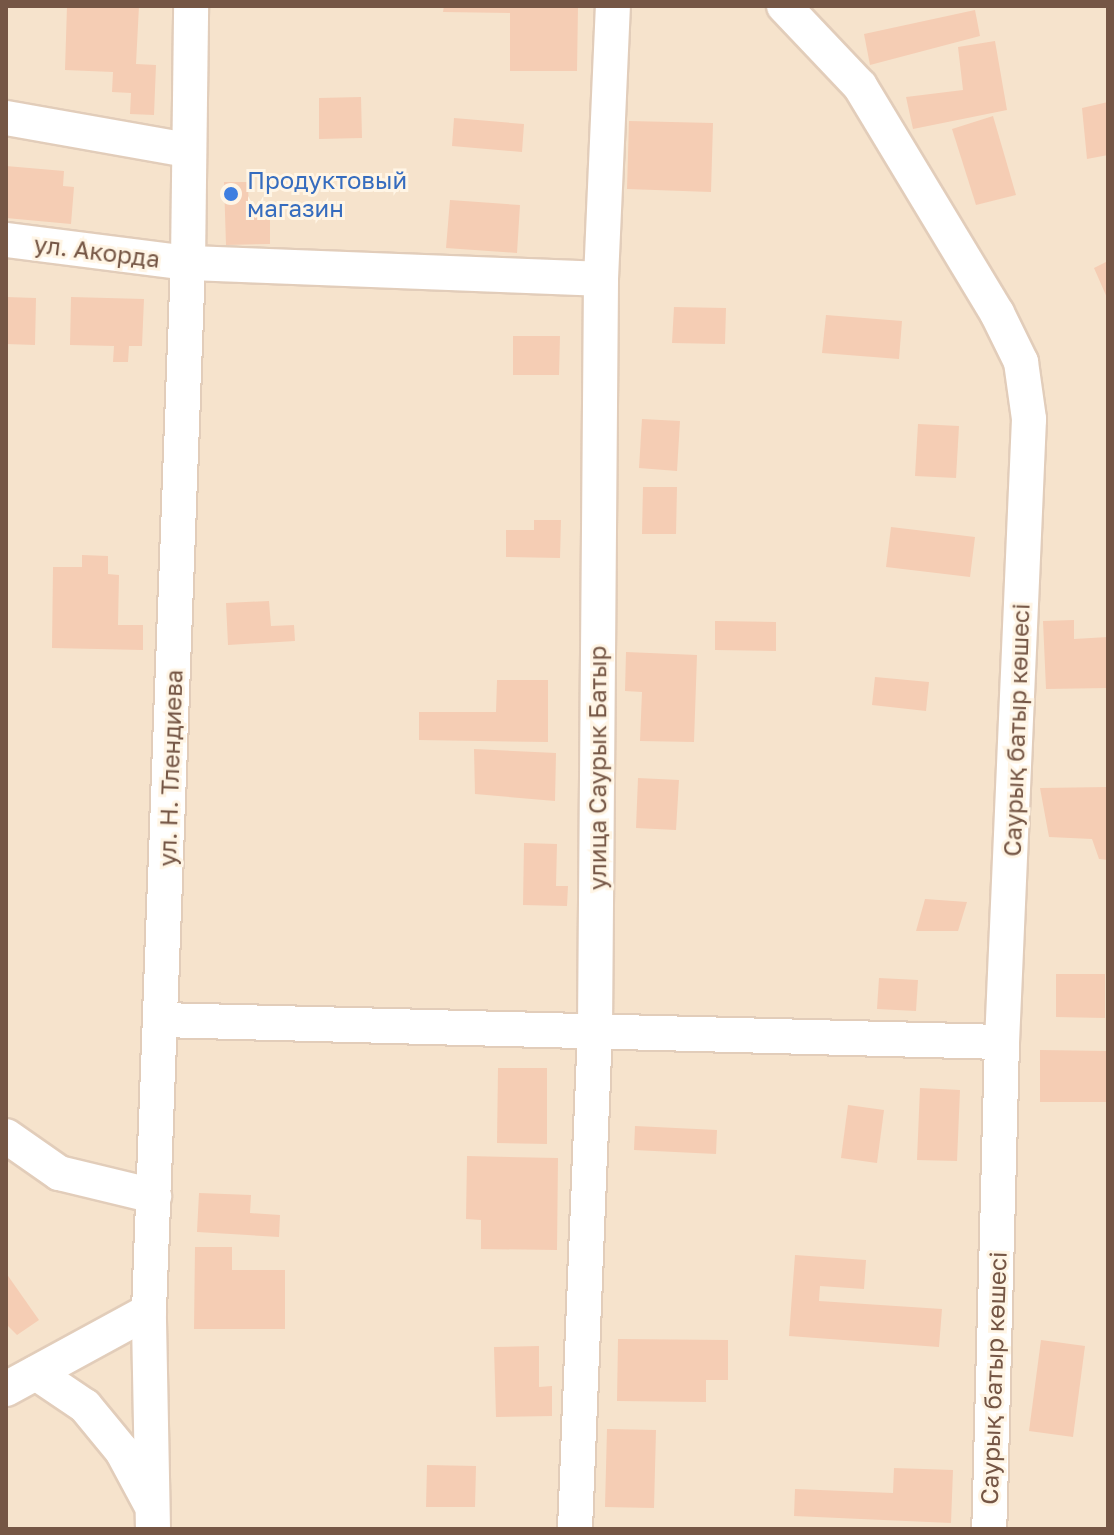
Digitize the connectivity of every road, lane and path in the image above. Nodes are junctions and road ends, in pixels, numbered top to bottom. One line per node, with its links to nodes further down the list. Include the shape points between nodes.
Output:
1 (191, 6): 5 (street, ул. Н. Тлендиева)
2 (613, 6): 8 (street, улица Саурык Батыр)
3 (784, 6): 11 (street, Саурық батыр көшесі, via 860,86 1021,362 1029,419)
4 (6, 118): 5 (street)
5 (187, 150): 7 (street, ул. Н. Тлендиева)
6 (6, 240): 7 (street, ул. Акорда)
7 (188, 263): 8 (street, ул. Акорда); 9 (street, ул. Н. Тлендиева)
8 (601, 279): 10 (street, улица Саурык Батыр)
9 (161, 1020): 10 (street); 13 (street, ул. Н. Тлендиева)
10 (595, 1028): 11 (street); 18 (street, улица Саурык Батыр)
11 (1002, 1042): 19 (street, Саурық батыр көшесі)
12 (6, 1136): 13 (street, via 59,1173)
13 (154, 1196): 14 (street, ул. Н. Тлендиева)
14 (149, 1311): 15 (street); 17 (street, ул. Н. Тлендиева)
15 (36, 1373): 16 (street); 17 (street, via 85,1406 122,1451)
16 (6, 1389)
17 (153, 1518)
18 (575, 1529)
19 (989, 1529)

